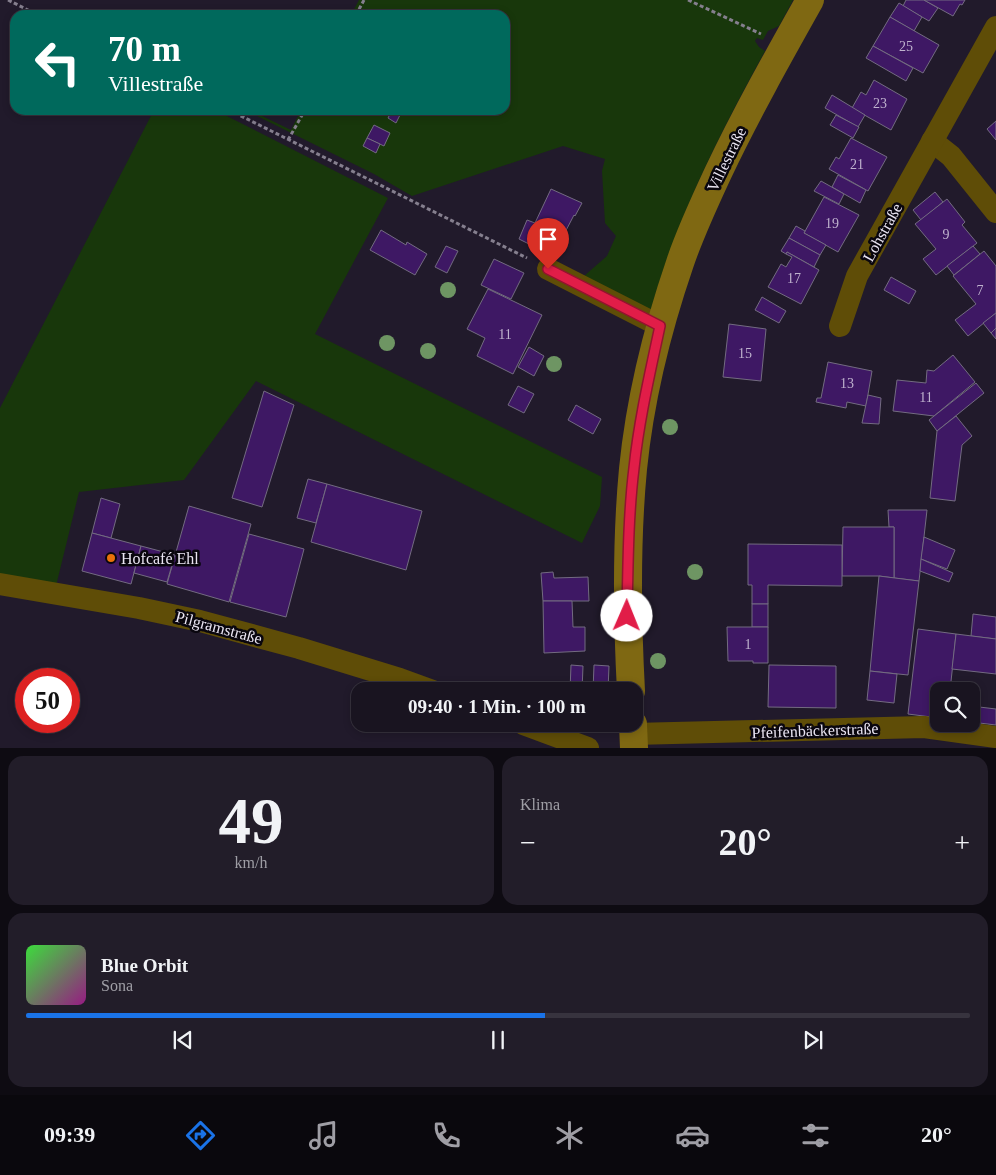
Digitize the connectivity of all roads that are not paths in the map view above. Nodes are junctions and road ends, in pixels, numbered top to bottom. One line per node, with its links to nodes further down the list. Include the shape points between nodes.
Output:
1 (810, 0): 6 (main road, Villestraße, via 734,140 703,205 680,262)
2 (996, 27): 3 (street, Lohstraße)
3 (932, 141): 4 (street, via 951,156); 7 (street, Lohstraße, via 857,276)
4 (996, 212)
5 (548, 269): 6 (street)
6 (660, 326): 10 (main road, Villestraße, via 643,401 634,468 627,616)
7 (840, 326)
8 (0, 584): 9 (street, Pilgramstraße, via 200,621)
9 (408, 682)
10 (631, 682)
11 (545, 732): 15 (street)
12 (633, 735): 14 (street, Pfeifenbäckerstraße)
13 (996, 737): 14 (street, Pfeifenbäckerstraße, via 924,727)
14 (668, 741)
15 (588, 748)

